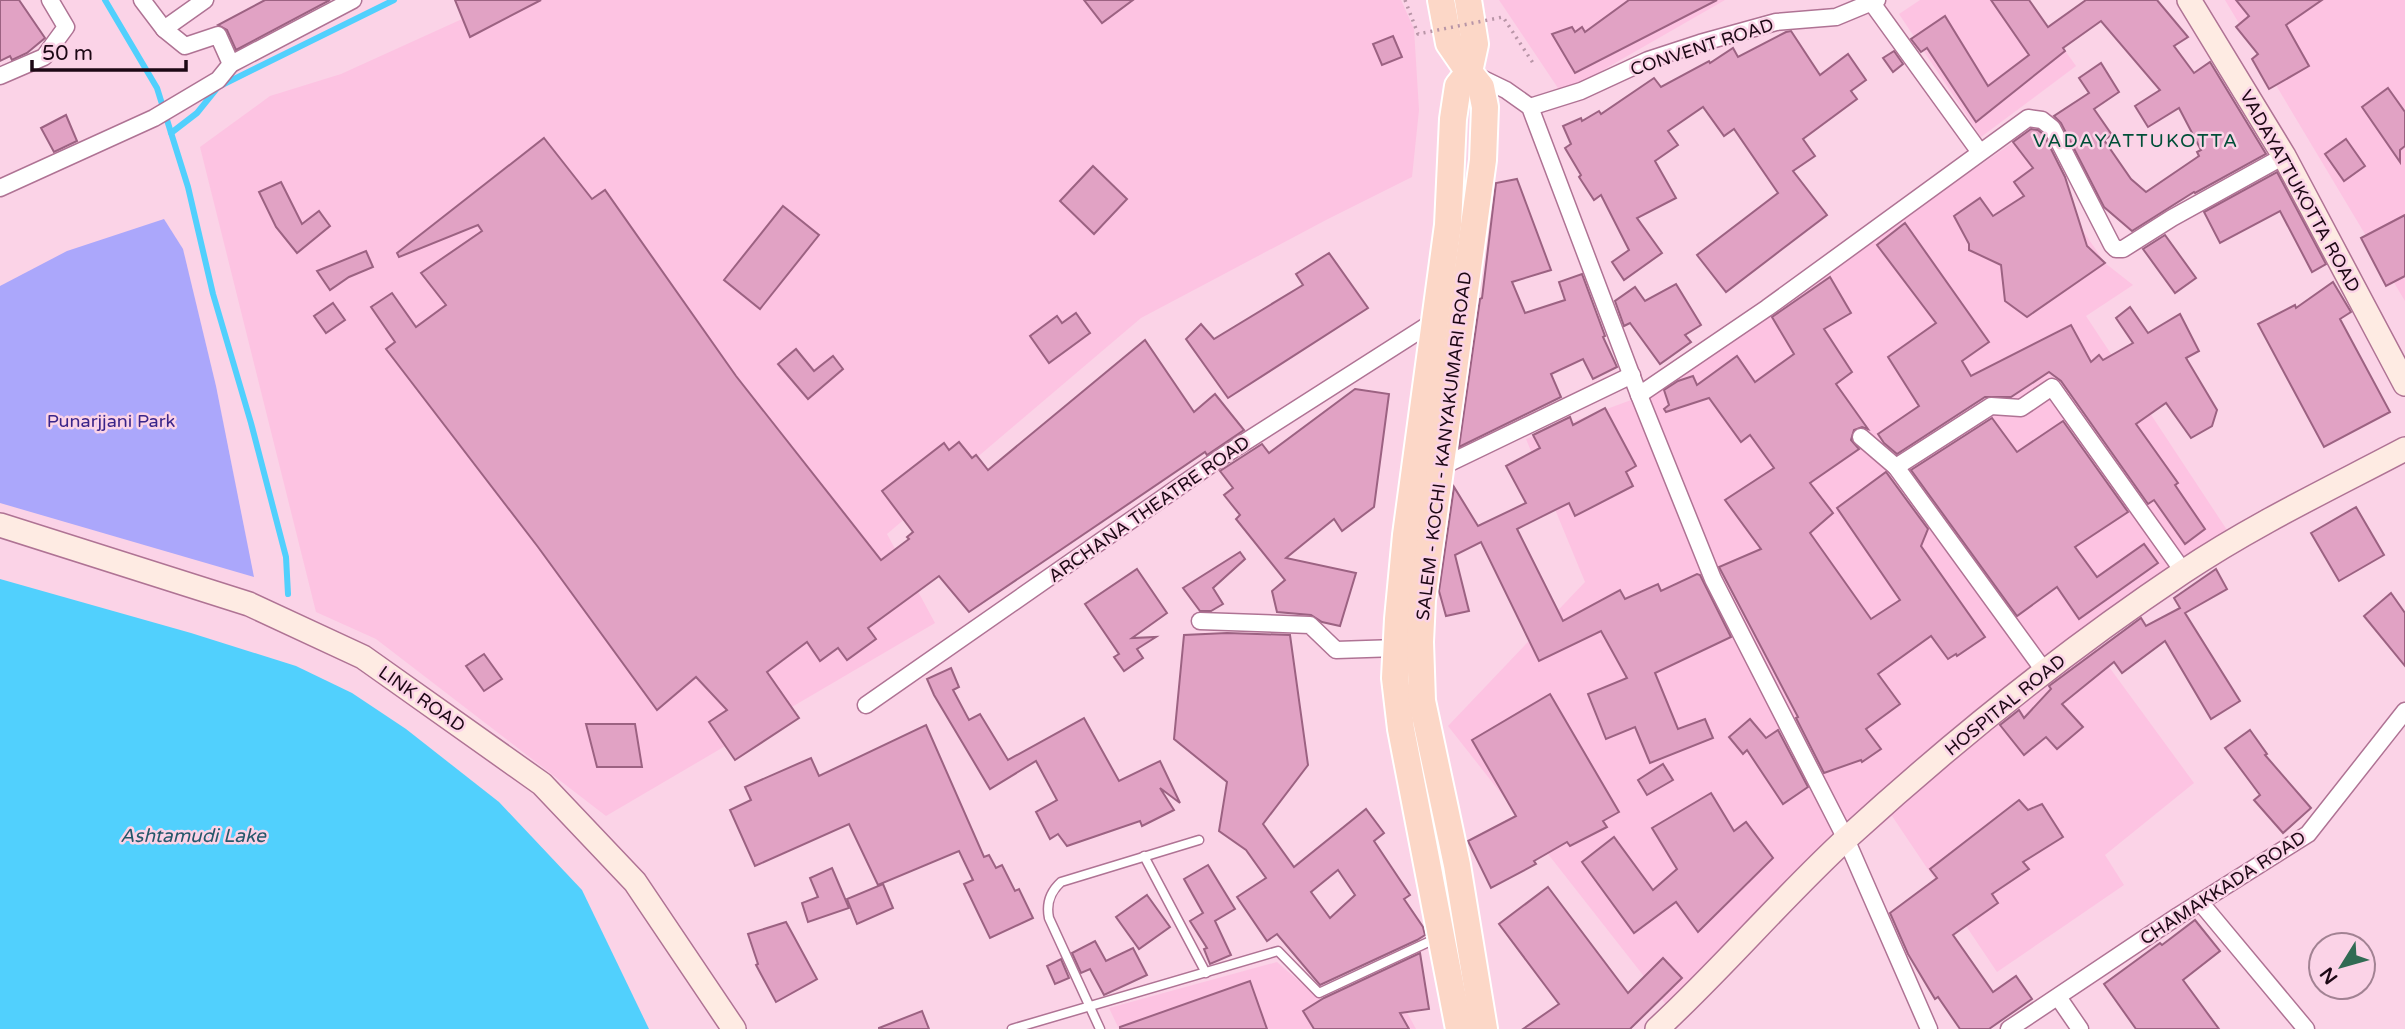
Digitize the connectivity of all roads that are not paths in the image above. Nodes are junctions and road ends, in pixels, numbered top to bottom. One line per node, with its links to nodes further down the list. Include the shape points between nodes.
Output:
1 (50, 0): 12 (street, via 66,27 44,57)
2 (142, 0): 9 (street)
3 (205, 0): 9 (street)
4 (353, 0): 10 (street)
5 (1441, 0): 11 (main road, SALEM - KOCHI - KANYAKUMARI ROAD, via 1449,43)
6 (2189, 0): 15 (main road, VADAYATTUKOTTA ROAD)
7 (1874, 2): 13 (street, CONVENT ROAD, via 1836,17 1776,22 1737,32 1647,60 1581,91); 14 (street)
8 (1470, 11): 11 (main road, SALEM - KOCHI - KANYAKUMARI ROAD, via 1475,44)
9 (164, 29): 10 (street, via 185,46 218,35)
10 (231, 64): 16 (street, via 218,80 173,108)
11 (1469, 72): 13 (street); 17 (main road, SALEM - KOCHI - KANYAKUMARI ROAD, via 1458,86 1452,119 1448,225); 24 (main road, SALEM - KOCHI - KANYAKUMARI ROAD, via 1482,87 1483,160)
12 (0, 76)
13 (1530, 107): 18 (street)
14 (1979, 152): 15 (street, via 2028,118 2042,120 2052,128 2116,249); 20 (street, via 1767,308)
15 (2284, 156): 19 (main road, VADAYATTUKOTTA ROAD)
16 (0, 188)
17 (1436, 320): 28 (main road, SALEM - KOCHI - KANYAKUMARI ROAD, via 1406,535); 30 (street, ARCHANA THEATRE ROAD, via 1223,456)
18 (1632, 375): 20 (street); 24 (street)
19 (2405, 384)
20 (1639, 395): 32 (street, via 1713,579)
21 (1861, 437): 23 (street)
22 (2405, 449): 26 (main road, HOSPITAL ROAD)
23 (1896, 467): 26 (street, via 1992,406 2021,408 2052,387); 29 (street)
24 (1439, 468): 44 (main road, SALEM - KOCHI - KANYAKUMARI ROAD, via 1422,600 1422,701 1457,865)
25 (0, 525): 40 (main road, LINK ROAD, via 249,604 363,657 542,784 635,882)
26 (2183, 571): 29 (main road, HOSPITAL ROAD)
27 (1200, 621): 28 (street, via 1310,625 1336,650)
28 (1397, 648): 36 (main road, SALEM - KOCHI - KANYAKUMARI ROAD, via 1401,729)
29 (2045, 672): 32 (main road, HOSPITAL ROAD)
30 (866, 705)
31 (2405, 711): 35 (street, CHAMAKKADA ROAD, via 2308,834)
32 (1846, 839): 45 (main road, HOSPITAL ROAD); 46 (street)
33 (1199, 840): 34 (lane)
34 (1144, 856): 37 (lane); 39 (lane, via 1061,882 1052,891 1049,918)
35 (2200, 902): 38 (street, CHAMAKKADA ROAD); 49 (street)
36 (1443, 936): 37 (lane, via 1319,993 1278,951); 43 (main road, SALEM - KOCHI - KANYAKUMARI ROAD)
37 (1206, 973): 39 (lane)
38 (2058, 997): 47 (street, CHAMAKKADA ROAD); 48 (street)
39 (1090, 1005): 41 (lane); 42 (lane)
40 (734, 1029)
41 (1012, 1029)
42 (1100, 1029)
43 (1459, 1029)
44 (1484, 1029)
45 (1657, 1029)
46 (1929, 1029)
47 (2009, 1029)
48 (2080, 1029)
49 (2306, 1029)

